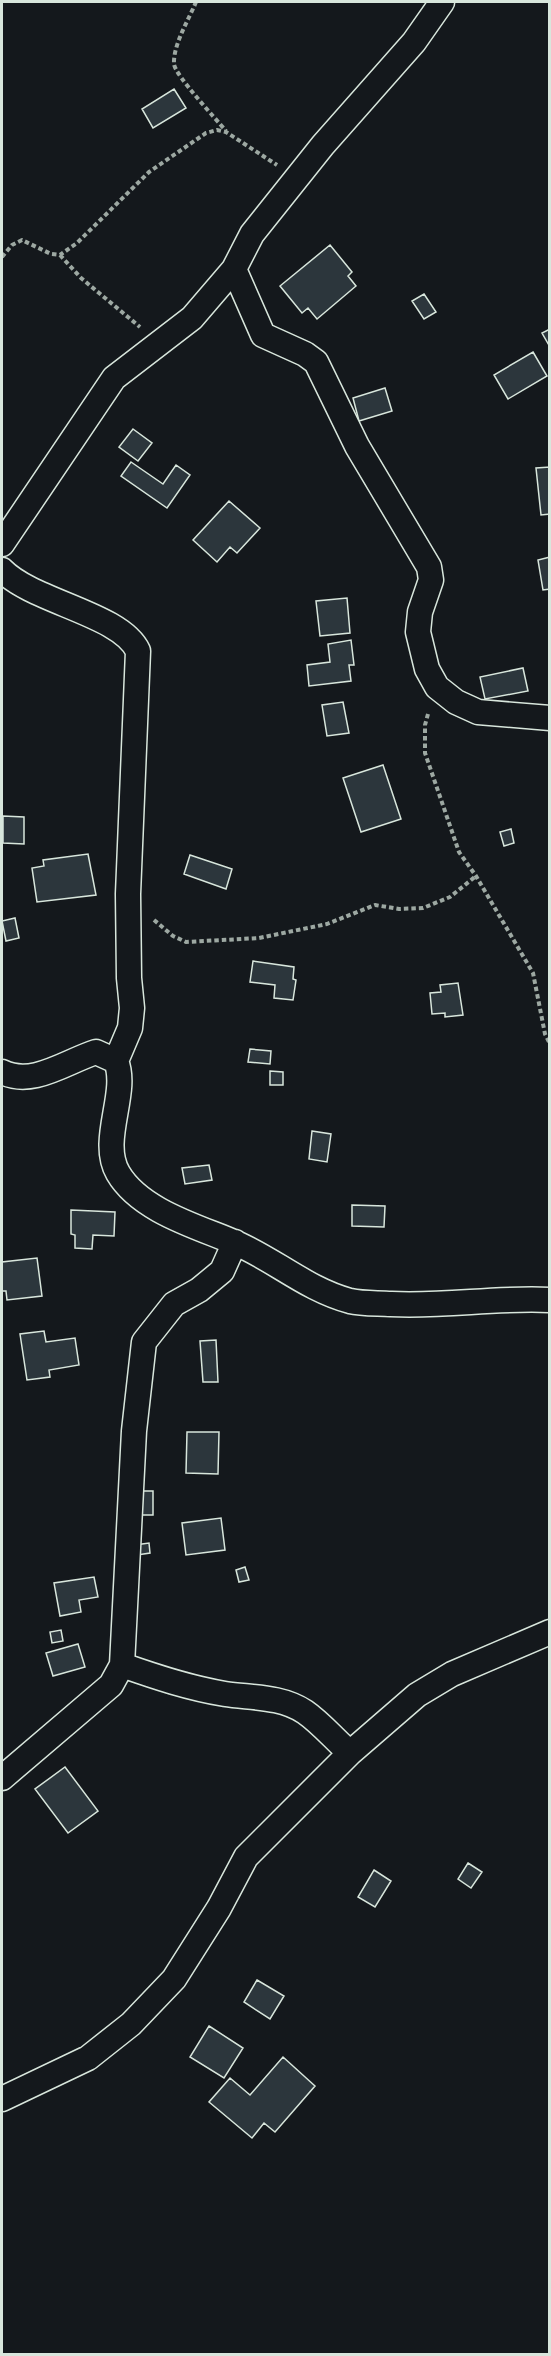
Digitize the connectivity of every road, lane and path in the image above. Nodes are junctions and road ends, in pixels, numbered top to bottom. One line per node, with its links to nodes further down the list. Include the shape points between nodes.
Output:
1 (196, 2): 3 (path, via 177,49 174,68)
2 (442, 2): 4 (street, via 414,42)
3 (226, 132): 4 (path); 6 (path, via 206,133 149,172 78,243)
4 (296, 179): 7 (street, via 252,234)
5 (3, 253): 6 (path, via 22,240)
6 (60, 255): 8 (path, via 116,309)
7 (234, 269): 8 (street, via 192,318); 11 (street, via 263,335 316,362 357,446 423,553 431,580 418,632 427,669)
8 (159, 341): 9 (street, via 114,378)
9 (2, 544)
10 (2, 570): 14 (street, via 39,595 85,613 121,633 134,642 138,651)
11 (437, 687): 12 (street, via 478,712); 13 (path, via 425,725 424,753 459,852)
12 (549, 718)
13 (476, 876): 14 (path, via 450,897 423,908 375,905 327,924 259,938 186,942 147,915); 15 (path, via 533,973)
14 (128, 894): 16 (street, via 132,1008 130,1028)
15 (549, 1044)
16 (116, 1061): 17 (street, via 96,1052 33,1076 17,1078); 18 (street, via 111,1142 117,1172 136,1194 164,1211)
17 (2, 1072)
18 (235, 1242): 19 (street, via 294,1278 353,1301 420,1305 521,1298); 21 (street, via 222,1271 174,1304 144,1342 134,1431)
19 (549, 1300)
20 (549, 1632): 22 (street, via 452,1674 417,1695)
21 (122, 1665): 22 (street, via 176,1684 290,1704 306,1712); 23 (street, via 111,1685)
22 (350, 1753): 24 (street, via 246,1857 174,1978 131,2024 88,2058)
23 (2, 1778)
24 (2, 2099)

